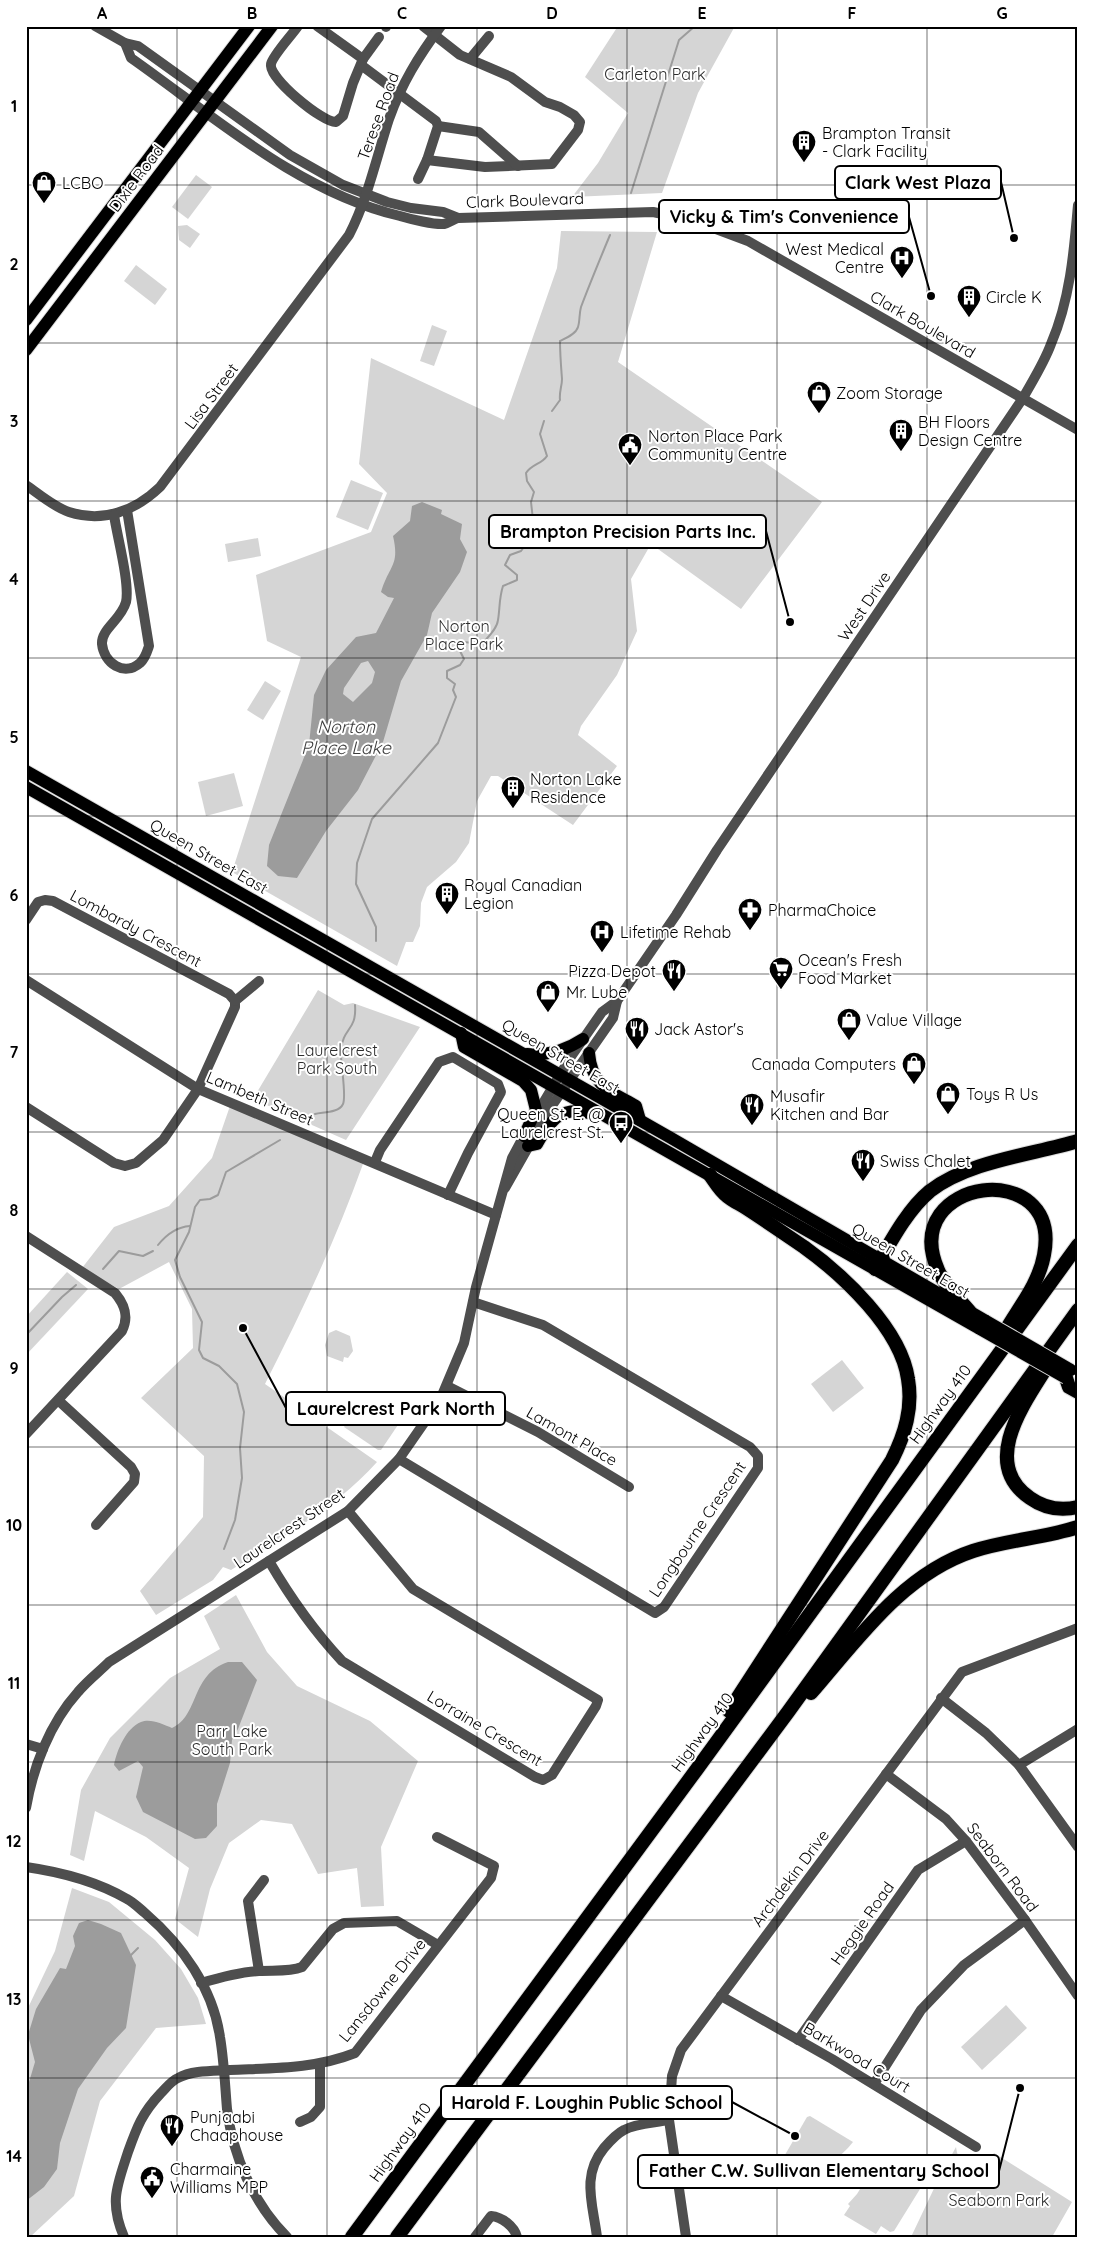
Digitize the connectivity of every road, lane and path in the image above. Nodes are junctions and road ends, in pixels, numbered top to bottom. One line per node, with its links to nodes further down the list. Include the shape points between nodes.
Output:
1 (95, 26): 14 (street, Clark Boulevard, via 138,46)
2 (250, 26): 14 (main road, Dixie Road)
3 (272, 26): 15 (main road, Dixie Road)
4 (298, 26): 12 (street, via 271,62 271,71 288,90 326,120 336,122 343,116)
5 (317, 26): 12 (street)
6 (422, 26): 8 (street)
7 (441, 26): 8 (street, Terese Road)
8 (435, 35): 11 (street); 13 (street, Terese Road, via 417,58)
9 (489, 36): 11 (street)
10 (379, 37): 12 (street)
11 (470, 59): 19 (street, via 511,77 545,102 574,115 580,122 578,130 552,164)
12 (362, 62): 13 (street)
13 (399, 95): 17 (street); 21 (street, Terese Road)
14 (196, 96): 15 (street, Clark Boulevard); 16 (street, Clark Boulevard); 25 (main road, Dixie Road)
15 (214, 101): 16 (main road, Dixie Road); 21 (street, Clark Boulevard, via 313,169)
16 (206, 112): 23 (street, Clark Boulevard, via 264,153 324,189); 26 (main road, Dixie Road)
17 (438, 126): 18 (street); 19 (street, via 479,132)
18 (427, 160): 19 (street, via 485,167); 20 (street)
19 (518, 166)
20 (418, 179)
21 (367, 196): 23 (street, Lisa Street); 24 (street, Clark Boulevard)
22 (1078, 205): 27 (street, West Drive, via 1071,272 1060,318 1043,362)
23 (363, 206): 24 (street, Clark Boulevard, via 444,224); 30 (street, Lisa Street, via 349,235 172,474 147,499)
24 (458, 218): 27 (street, Clark Boulevard, via 643,212 692,220 748,241)
25 (26, 320)
26 (26, 350)
27 (1023, 398): 28 (street, Clark Boulevard); 42 (street, West Drive)
28 (1078, 430)
29 (26, 485): 31 (street, Lisa Street, via 67,511 88,516)
30 (127, 510): 31 (street, Lisa Street); 32 (street)
31 (114, 515): 33 (street)
32 (138, 580): 33 (street); 33 (street, via 149,646 140,664 119,668 106,658 102,638 122,612)
33 (126, 582)
34 (26, 771): 37 (main road, Queen Street East)
35 (26, 787): 36 (main road, Queen Street East)
36 (114, 837): 37 (main road, via 91,821 91,816 144,844); 43 (main road, Queen Street East)
37 (152, 842): 46 (main road, Queen Street East)
38 (26, 920): 41 (street, Lombardy Crescent, via 38,902 54,902)
39 (26, 980): 48 (street, Lambeth Street)
40 (259, 981): 41 (street)
41 (235, 1000): 48 (street, via 235,1007)
42 (617, 1001): 44 (street, West Drive, via 602,1012); 45 (street, West Drive, via 613,1018)
43 (461, 1034): 49 (main road, Queen Street East); 53 (main road, via 464,1048 523,1082 531,1090 536,1110)
44 (583, 1039): 46 (main road, via 544,1056); 47 (street, West Drive)
45 (589, 1053): 47 (street, West Drive); 52 (main road, via 595,1079 636,1106)
46 (523, 1054): 47 (main road, Queen Street East)
47 (565, 1077): 49 (street, West Drive); 52 (main road, Queen Street East)
48 (198, 1089): 50 (street, via 163,1140 136,1163 125,1166 114,1163); 55 (street, Lambeth Street)
49 (558, 1089): 51 (main road, Queen Street East); 53 (street, Laurelcrest Street)
50 (26, 1107)
51 (610, 1119): 53 (main road, via 578,1110 552,1120 537,1144); 56 (main road, Queen Street East)
52 (640, 1120): 61 (main road, Queen Street East)
53 (526, 1141): 58 (street, Laurelcrest Street, via 512,1158)
54 (1078, 1142): 61 (highway, via 987,1165 944,1182 919,1202)
55 (378, 1163): 57 (street, Lambeth Street); 57 (street, via 394,1130 439,1062 453,1058 498,1084 501,1092)
56 (710, 1175): 61 (main road, Queen Street East); 87 (highway, via 726,1196 817,1257 865,1303 897,1347 908,1377 910,1401 906,1426 892,1460 700,1753)
57 (448, 1195): 58 (street, Lambeth Street)
58 (496, 1215): 62 (street, Laurelcrest Street)
59 (26, 1236): 71 (street, via 115,1293 126,1311 122,1331)
60 (1078, 1245): 67 (highway, Highway 410)
61 (878, 1265): 64 (main road, Queen Street East); 66 (main road, Queen Street East)
62 (473, 1302): 69 (street, Laurelcrest Street, via 464,1343); 73 (street, Longbourne Crescent, via 543,1325 750,1448 758,1456 758,1468 664,1607 655,1613)
63 (1078, 1310): 65 (highway)
64 (970, 1312): 66 (main road, Queen Street East); 67 (highway, via 938,1272 932,1249 934,1231 945,1209 960,1197 978,1190 1007,1191 1024,1200 1037,1213 1045,1237 1044,1254 1032,1286 987,1360)
65 (1068, 1323): 75 (highway, via 1059,1348 1016,1419 1008,1438 1007,1459 1013,1481 1027,1497 1053,1508); 82 (highway)
66 (983, 1325): 68 (main road, Queen Street East, bridge)
67 (983, 1375): 87 (highway, Highway 410)
68 (1073, 1377): 70 (highway, via 1069,1387)
69 (446, 1386): 73 (street, Laurelcrest Street); 74 (street, Lamont Place, via 538,1432)
70 (1078, 1392)
71 (59, 1401): 72 (street); 77 (street, via 135,1474 134,1482)
72 (26, 1434)
73 (399, 1460): 76 (street, Laurelcrest Street)
74 (629, 1487)
75 (1078, 1507)
76 (348, 1511): 79 (street, Laurelcrest Street); 79 (street, Lorraine Crescent, via 413,1589 598,1700 552,1775 543,1780 535,1776 342,1661 297,1607)
77 (96, 1525)
78 (1078, 1527): 82 (highway, via 974,1551 925,1574 879,1615 802,1702)
79 (269, 1561): 85 (street, Laurelcrest Street, via 109,1662 78,1692 54,1726)
80 (1078, 1628): 81 (street, Archdekin Drive, via 962,1672)
81 (941, 1698): 86 (street, via 986,1733); 88 (street, Archdekin Drive)
82 (788, 1712): 111 (highway)
83 (1078, 1729): 86 (street)
84 (26, 1744): 85 (street)
85 (43, 1749): 89 (street, Laurelcrest Street)
86 (1019, 1765): 92 (street)
87 (697, 1769): 110 (highway, Highway 410)
88 (886, 1774): 91 (street, Seaborn Road, via 946,1818); 99 (street, Archdekin Drive)
89 (26, 1808)
90 (437, 1837): 96 (street, Lansdowne Drive, via 494,1866 491,1878)
91 (966, 1841): 95 (street, Seaborn Road); 101 (street, Heggie Road, via 918,1870)
92 (1078, 1847)
93 (26, 1867): 98 (street, via 87,1881 128,1899 180,1948)
94 (264, 1880): 97 (street, via 248,1901)
95 (1025, 1920): 100 (street, Seaborn Road); 104 (street, via 964,1965 921,2010)
96 (438, 1944): 97 (street, via 397,1921 344,1923 333,1929 302,1967); 102 (street, Lansdowne Drive, via 354,2053)
97 (259, 1971): 98 (street)
98 (202, 1983): 103 (street, via 217,2022)
99 (721, 1996): 101 (street, Barkwood Court); 105 (street, Archdekin Drive, via 681,2050 672,2076)
100 (1078, 1996)
101 (798, 2040): 104 (street, Barkwood Court)
102 (320, 2065): 103 (street, Lansdowne Drive); 106 (street, via 320,2107 311,2117)
103 (224, 2070): 108 (street, Lansdowne Drive, via 176,2078 146,2109 119,2180 114,2203); 109 (street, via 227,2110 235,2149 254,2193)
104 (874, 2084): 107 (street, Barkwood Court)
105 (669, 2120): 114 (street, via 625,2129 613,2138 594,2163 590,2186); 115 (street, Archdekin Drive)
106 (300, 2122)
107 (976, 2147)
108 (124, 2237)
109 (288, 2237)
110 (352, 2237)
111 (397, 2237)
112 (476, 2237): 113 (street, via 491,2216 498,2217 512,2228)
113 (517, 2237)
114 (597, 2237)
115 (686, 2237)

